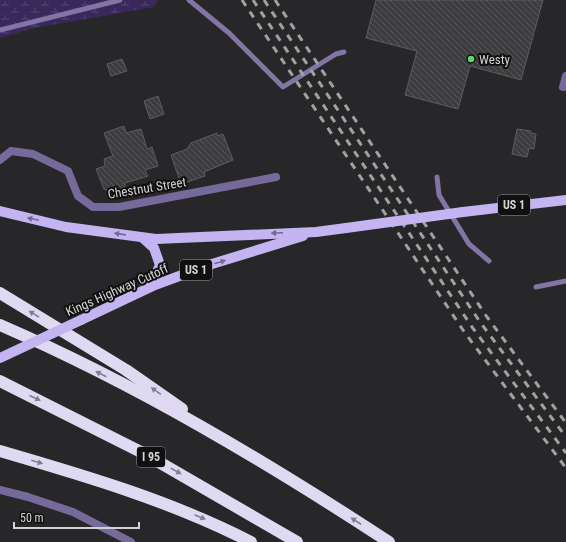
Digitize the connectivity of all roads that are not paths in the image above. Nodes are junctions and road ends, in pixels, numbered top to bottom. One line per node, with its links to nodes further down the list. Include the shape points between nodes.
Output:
1 (566, 76): 2 (street)
2 (563, 87)
3 (0, 160): 4 (street, Chestnut Street, via 11,151 34,154 68,171 78,196 93,207 119,207)
4 (276, 177)
5 (566, 200): 7 (main road, Kings Highway Cutoff / US 1, bridge)
6 (0, 211): 8 (main road, Kings Highway Cutoff / US 1, one-way to 6, via 66,227)
7 (316, 232): 8 (main road, Kings Highway Cutoff / US 1, one-way to 8, via 156,239); 9 (main road, Kings Highway Cutoff / US 1, one-way to 7, via 212,264)
8 (142, 237): 9 (main road, via 154,248 160,265)
9 (150, 288): 12 (main road, Kings Highway Cutoff / US 1, bridge)
10 (0, 293): 14 (highway, one-way to 10, via 126,370)
11 (0, 325): 14 (highway, one-way to 11, via 84,365)
12 (0, 358)
13 (0, 382): 19 (highway, I 95, one-way to 19, via 145,454)
14 (234, 445): 20 (highway, one-way to 14)
15 (0, 451): 18 (highway, one-way to 18, via 102,481 162,502 204,518)
16 (0, 490): 17 (street, via 73,512)
17 (131, 542)
18 (251, 542)
19 (297, 542)
20 (388, 542)

